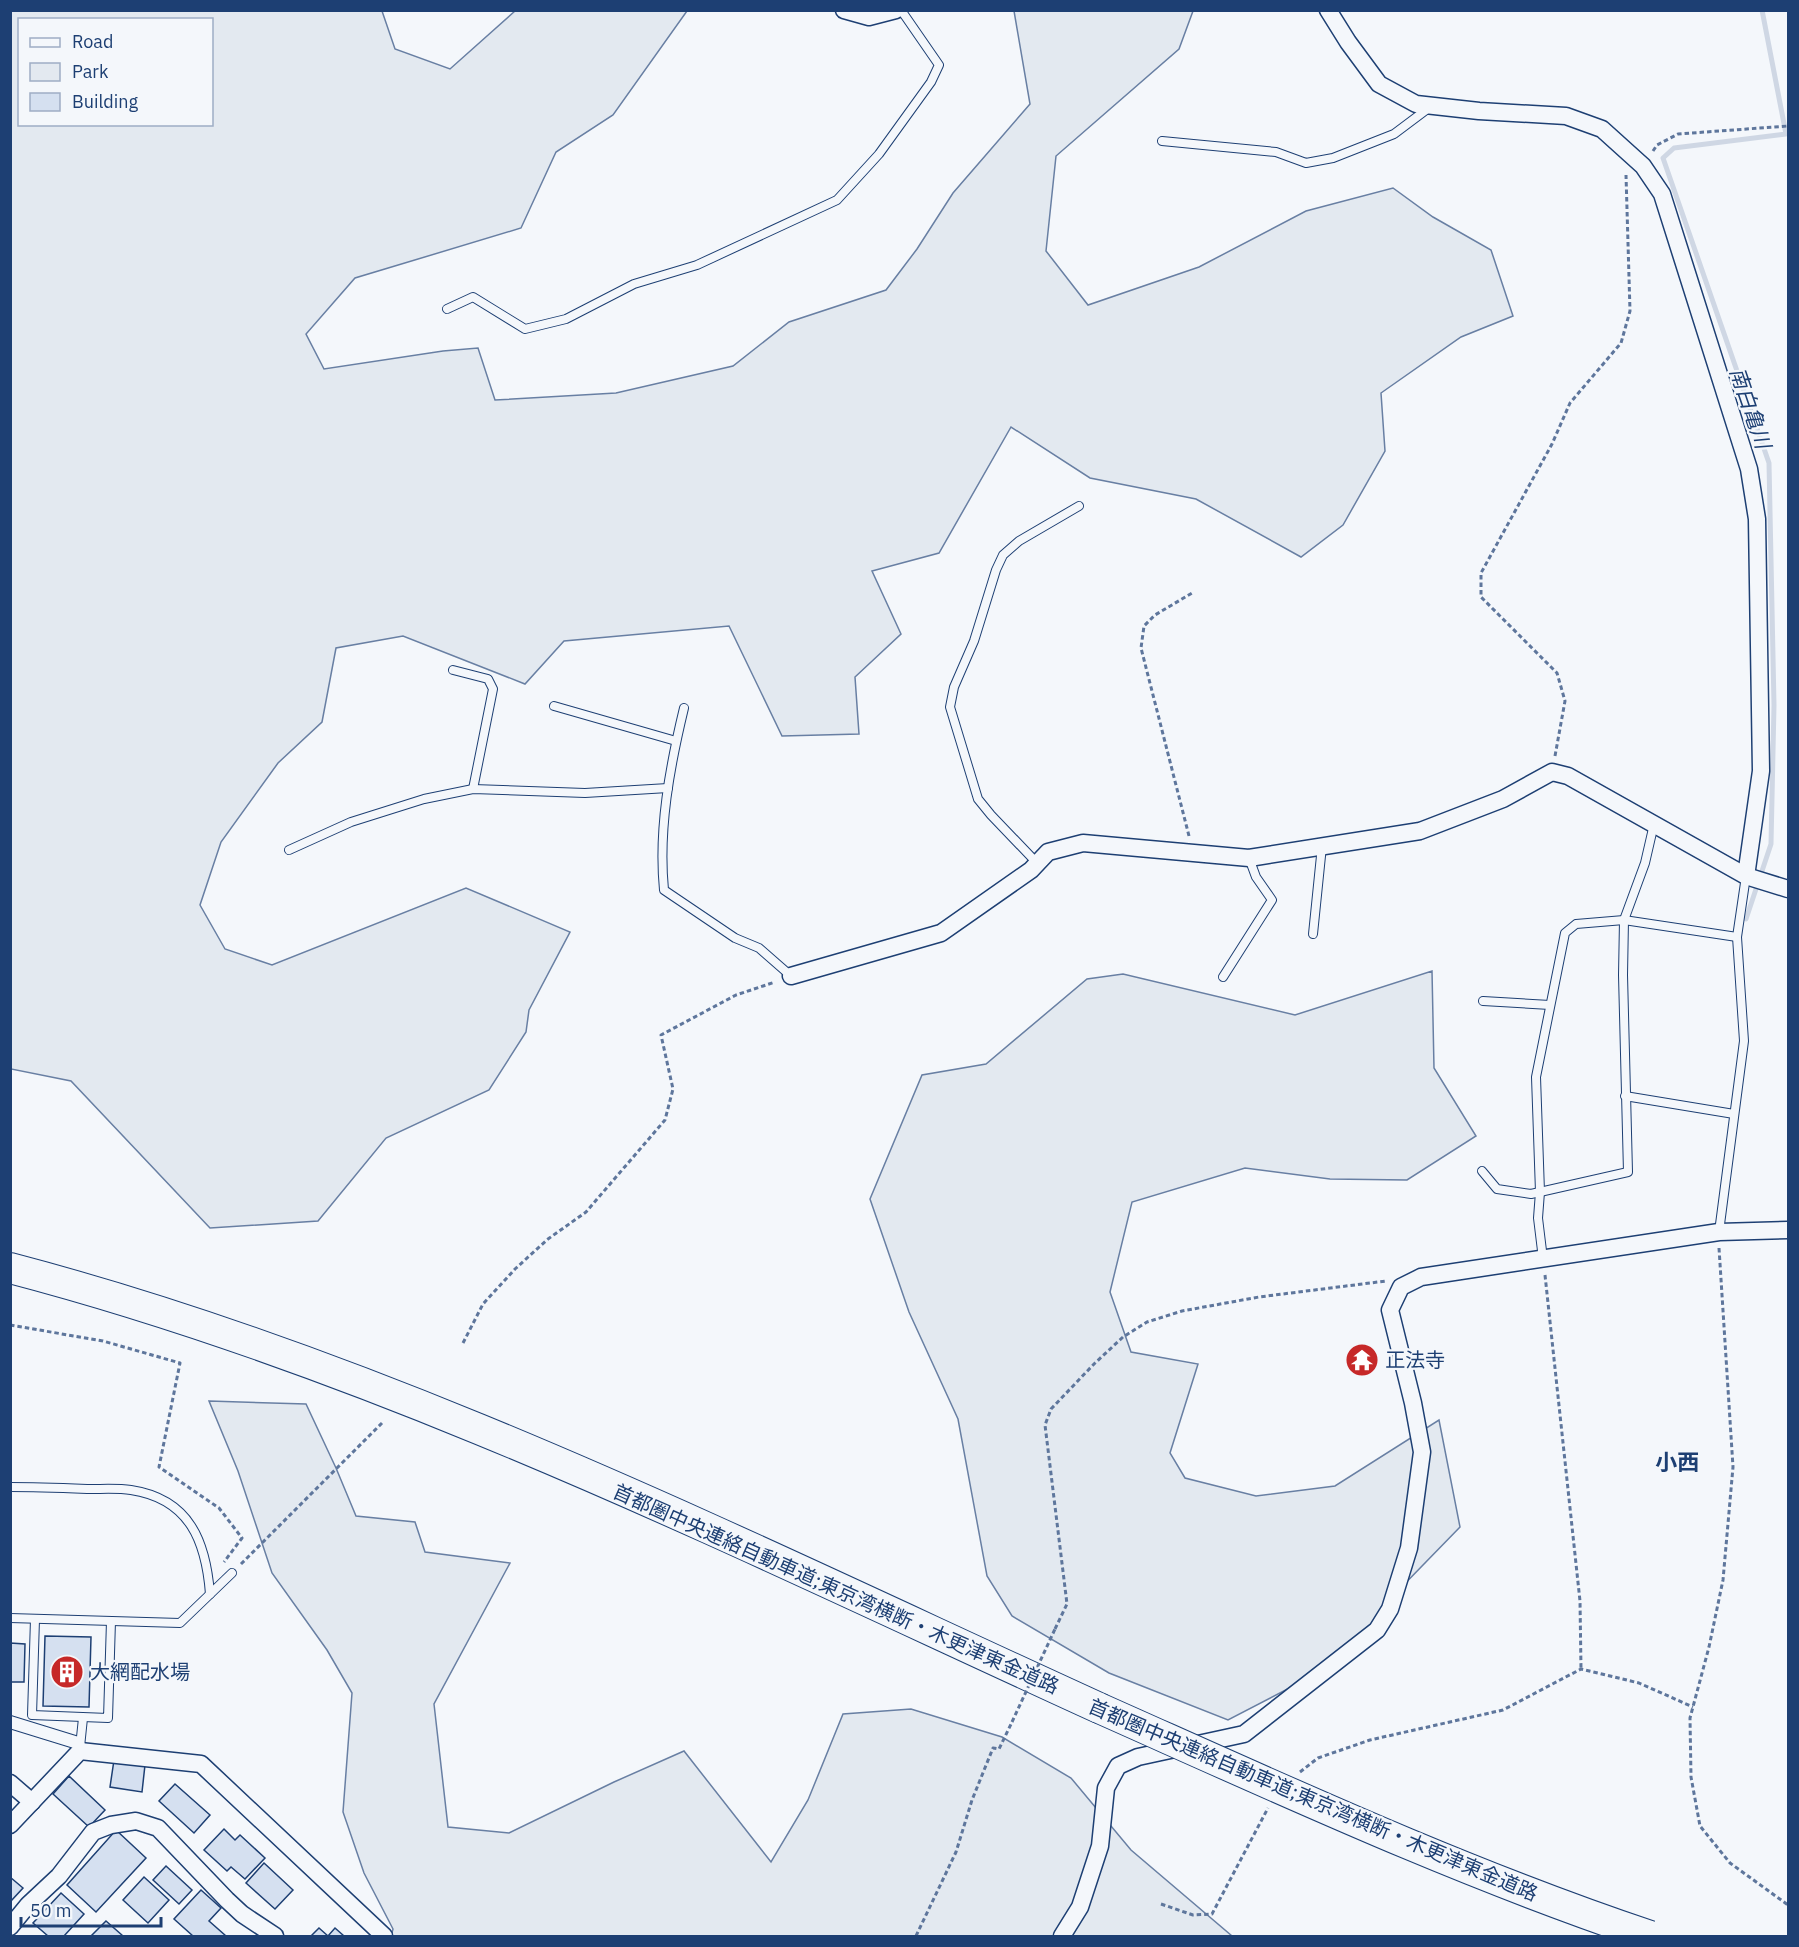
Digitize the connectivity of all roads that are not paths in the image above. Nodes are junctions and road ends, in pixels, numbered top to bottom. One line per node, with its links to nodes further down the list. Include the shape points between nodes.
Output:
1 (844, 10): 2 (street, via 869,17)
2 (896, 10)
3 (901, 10): 7 (lane, via 939,65 879,154 837,200 697,265 634,284 566,320 525,329 473,297)
4 (1328, 10): 5 (street, via 1379,84 1416,104)
5 (1432, 105): 6 (lane, via 1394,134 1333,158 1306,163 1276,152); 20 (street, via 1566,116 1602,129 1643,166 1662,194 1749,469 1757,519 1761,771)
6 (1162, 141)
7 (447, 309)
8 (1079, 506): 19 (lane, via 1003,555 950,707 978,799)
9 (453, 670): 14 (lane, via 488,679 493,689)
10 (554, 705): 12 (lane)
11 (684, 708): 12 (lane)
12 (676, 741): 13 (lane)
13 (668, 788): 14 (lane, via 585,793); 25 (lane, via 664,890 735,938 759,948)
14 (473, 789): 17 (lane, via 424,799 351,822)
15 (1654, 824): 16 (street, via 1568,776 1552,772 1503,799 1420,831); 20 (street); 22 (lane, via 1645,863)
16 (1322, 846): 18 (street); 23 (lane)
17 (289, 850)
18 (1249, 858): 19 (street, via 1083,843 1048,852); 26 (lane, via 1272,900)
19 (1037, 863): 25 (street, via 941,933)
20 (1746, 876): 21 (street); 24 (lane)
21 (1788, 889)
22 (1624, 920): 24 (lane); 28 (lane, via 1576,924 1565,933); 29 (lane)
23 (1312, 934)
24 (1737, 937): 30 (lane, via 1744,1041)
25 (791, 976)
26 (1223, 977)
27 (1484, 1001): 28 (lane)
28 (1550, 1005): 32 (lane, via 1536,1077)
29 (1625, 1096): 30 (lane); 32 (lane, via 1628,1172)
30 (1734, 1114): 34 (lane)
31 (1482, 1171): 32 (lane, via 1497,1189)
32 (1540, 1192): 35 (lane, via 1538,1218)
33 (1788, 1230): 34 (street)
34 (1719, 1232): 35 (street)
35 (1543, 1259): 53 (street, via 1421,1277 1401,1287 1390,1310 1422,1452 1409,1548 1390,1609 1377,1630 1244,1734 1138,1757 1118,1766 1106,1788 1100,1846 1087,1887)
36 (10, 1269): 54 (highway, 首都圏中央連絡自動車道;東京湾横断・木更津東金道路, bridge, via 206,1327 391,1394 631,1495 1432,1856)
37 (10, 1487): 39 (lane, via 131,1490 173,1506 201,1542)
38 (232, 1573): 39 (lane)
39 (210, 1594): 42 (lane, via 180,1623)
40 (10, 1618): 41 (lane)
41 (35, 1619): 42 (lane); 43 (lane, via 32,1715)
42 (111, 1621): 43 (lane, via 108,1718)
43 (83, 1718): 45 (lane)
44 (10, 1722): 45 (street, via 78,1743)
45 (80, 1750): 47 (street); 52 (street, via 201,1764)
46 (10, 1784): 47 (street)
47 (32, 1802): 48 (street)
48 (10, 1825)
49 (10, 1928): 50 (street, via 59,1876 93,1832 136,1821 159,1828)
50 (254, 1930): 51 (street)
51 (275, 1936)
52 (384, 1936)
53 (1062, 1936)
54 (1650, 1936)

